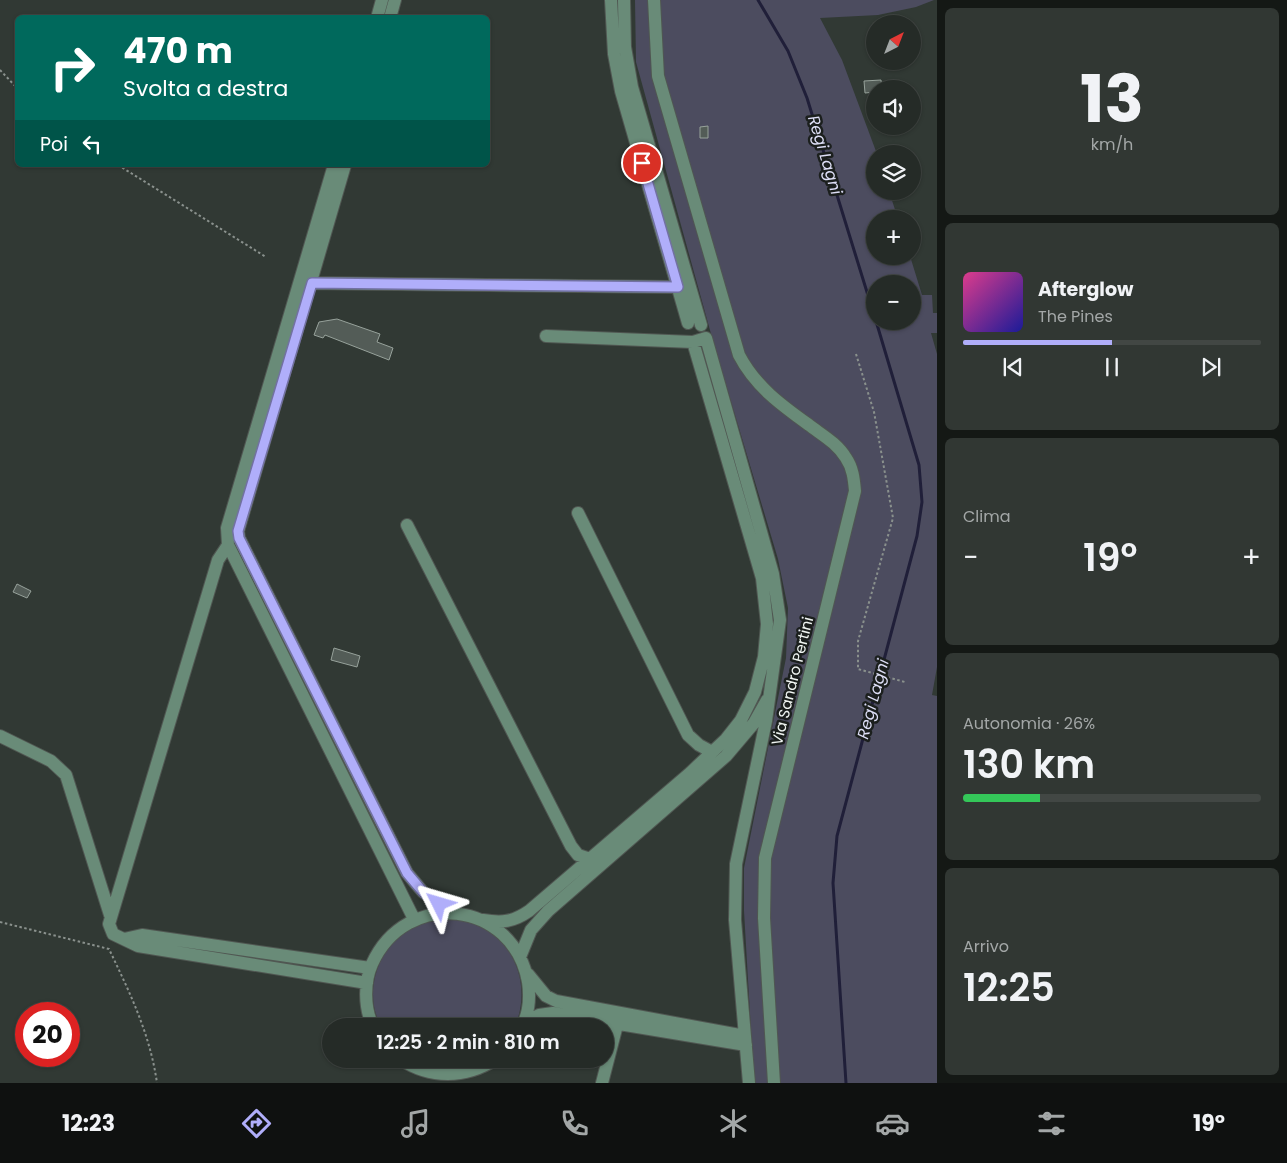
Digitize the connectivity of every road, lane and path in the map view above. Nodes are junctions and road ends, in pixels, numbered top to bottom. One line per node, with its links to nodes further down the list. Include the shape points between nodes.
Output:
1 (382, 0): 6 (street)
2 (395, 0): 7 (street)
3 (611, 0): 15 (street, via 614,54 621,91)
4 (624, 0): 17 (street, via 625,48 632,87)
5 (654, 0): 53 (street, Via Sandro Pertini, via 658,76 733,337 748,372 776,401 835,444 847,458 855,491 765,858 765,927)
6 (378, 15)
7 (391, 15)
8 (0, 70): 9 (path)
9 (15, 86)
10 (121, 167): 13 (path)
11 (334, 167): 14 (street)
12 (344, 167): 14 (street)
13 (266, 257)
14 (306, 283): 15 (street); 23 (street, via 228,528); 29 (street, via 238,531 239,538 407,873 423,892)
15 (678, 287): 16 (street)
16 (688, 324)
17 (701, 325)
18 (546, 336): 19 (street)
19 (693, 342): 25 (street, via 706,338 773,574 778,599 778,639); 27 (street, via 762,578 767,624 764,657 755,692 741,720)
20 (856, 354): 24 (path, via 874,412 893,518 858,642 858,669)
21 (578, 513): 27 (street, via 688,735)
22 (407, 525): 28 (street, via 570,846 578,855)
23 (228, 545): 30 (street, via 218,560); 31 (street)
24 (905, 682)
25 (770, 696): 35 (street, via 754,723 726,756 548,911 531,930); 45 (street, via 736,864 736,929)
26 (0, 736): 30 (street, via 51,761 66,775)
27 (712, 752): 28 (street)
28 (590, 859): 32 (street, via 517,920 500,923)
29 (452, 912): 31 (street); 32 (street)
30 (110, 915): 34 (street, via 113,934)
31 (414, 919): 36 (street, via 387,939)
32 (483, 920): 35 (street, via 504,936)
33 (0, 922): 50 (path, via 109,949 141,1017 154,1056)
34 (124, 938): 36 (street, via 142,935); 38 (street, via 138,946)
35 (520, 957): 37 (street)
36 (370, 968): 38 (street)
37 (526, 971): 40 (street, via 529,988); 45 (street, via 546,996 556,1001)
38 (367, 983): 39 (street, via 366,1003)
39 (371, 1018)
40 (525, 1018)
41 (534, 1018): 42 (street, via 553,1013)
42 (580, 1018)
43 (614, 1024): 44 (street)
44 (617, 1025): 45 (street); 51 (street)
45 (746, 1040): 52 (street)
46 (414, 1068): 48 (street)
47 (481, 1068): 49 (street)
48 (430, 1078): 49 (street)
49 (444, 1079)
50 (158, 1083)
51 (602, 1083)
52 (749, 1083)
53 (774, 1083)

